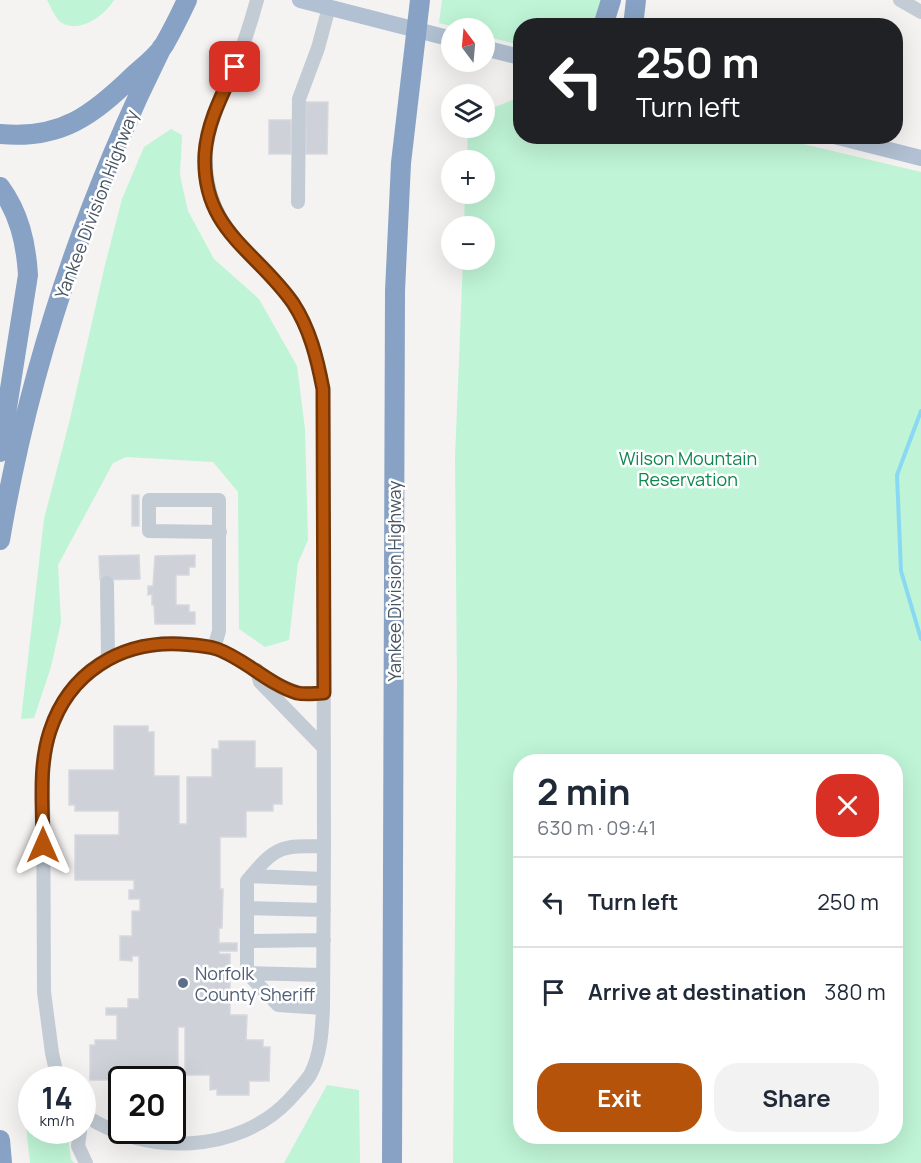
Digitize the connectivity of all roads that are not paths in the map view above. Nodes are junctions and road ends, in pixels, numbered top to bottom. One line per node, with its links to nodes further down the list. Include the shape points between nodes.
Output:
1 (188, 0): 13 (highway)
2 (257, 0): 29 (street, via 213,117 205,167 212,201 227,231 293,303 318,360 323,389)
3 (300, 0): 8 (main road)
4 (611, 0): 10 (highway)
5 (636, 0): 11 (highway)
6 (900, 0): 9 (street)
7 (419, 2): 47 (highway, Yankee Division Highway, via 401,163 395,291)
8 (329, 8): 12 (main road); 20 (street, via 299,99)
9 (921, 12)
10 (605, 18)
11 (634, 18)
12 (441, 36)
13 (162, 47): 16 (highway, via 110,99 82,119 33,134); 24 (highway, Yankee Division Highway, via 114,151 59,295 29,400)
14 (495, 51): 15 (main road)
15 (513, 55)
16 (0, 134)
17 (866, 144): 18 (main road)
18 (921, 158)
19 (0, 187): 21 (highway, via 18,221 28,274)
20 (298, 202)
21 (0, 452)
22 (0, 469): 24 (highway)
23 (220, 532): 23 (street, via 219,500 149,500 149,531); 26 (street, via 219,631)
24 (1, 534)
25 (107, 582): 27 (street)
26 (214, 648): 27 (street, via 150,645); 28 (street)
27 (108, 659): 41 (street, via 66,699 50,732 43,768 44,992)
28 (257, 670): 29 (street, via 297,693); 30 (street, via 260,682)
29 (324, 693): 30 (street)
30 (323, 747): 31 (street)
31 (324, 846): 32 (street, via 280,848); 33 (street)
32 (251, 876): 33 (street); 34 (street, via 247,881)
33 (323, 879): 35 (street)
34 (248, 908): 35 (street); 37 (street)
35 (324, 910): 36 (street)
36 (324, 940): 37 (street); 39 (street)
37 (247, 941): 38 (street)
38 (247, 973): 39 (street); 40 (street, via 278,1005)
39 (323, 975): 40 (street)
40 (323, 1008): 42 (street, via 321,1038 309,1076 284,1106 258,1126 211,1142 159,1142 140,1140)
41 (55, 1066)
42 (96, 1124)
43 (0, 1140): 45 (highway)
44 (78, 1144): 46 (street)
45 (2, 1163)
46 (86, 1163)
47 (392, 1163)

